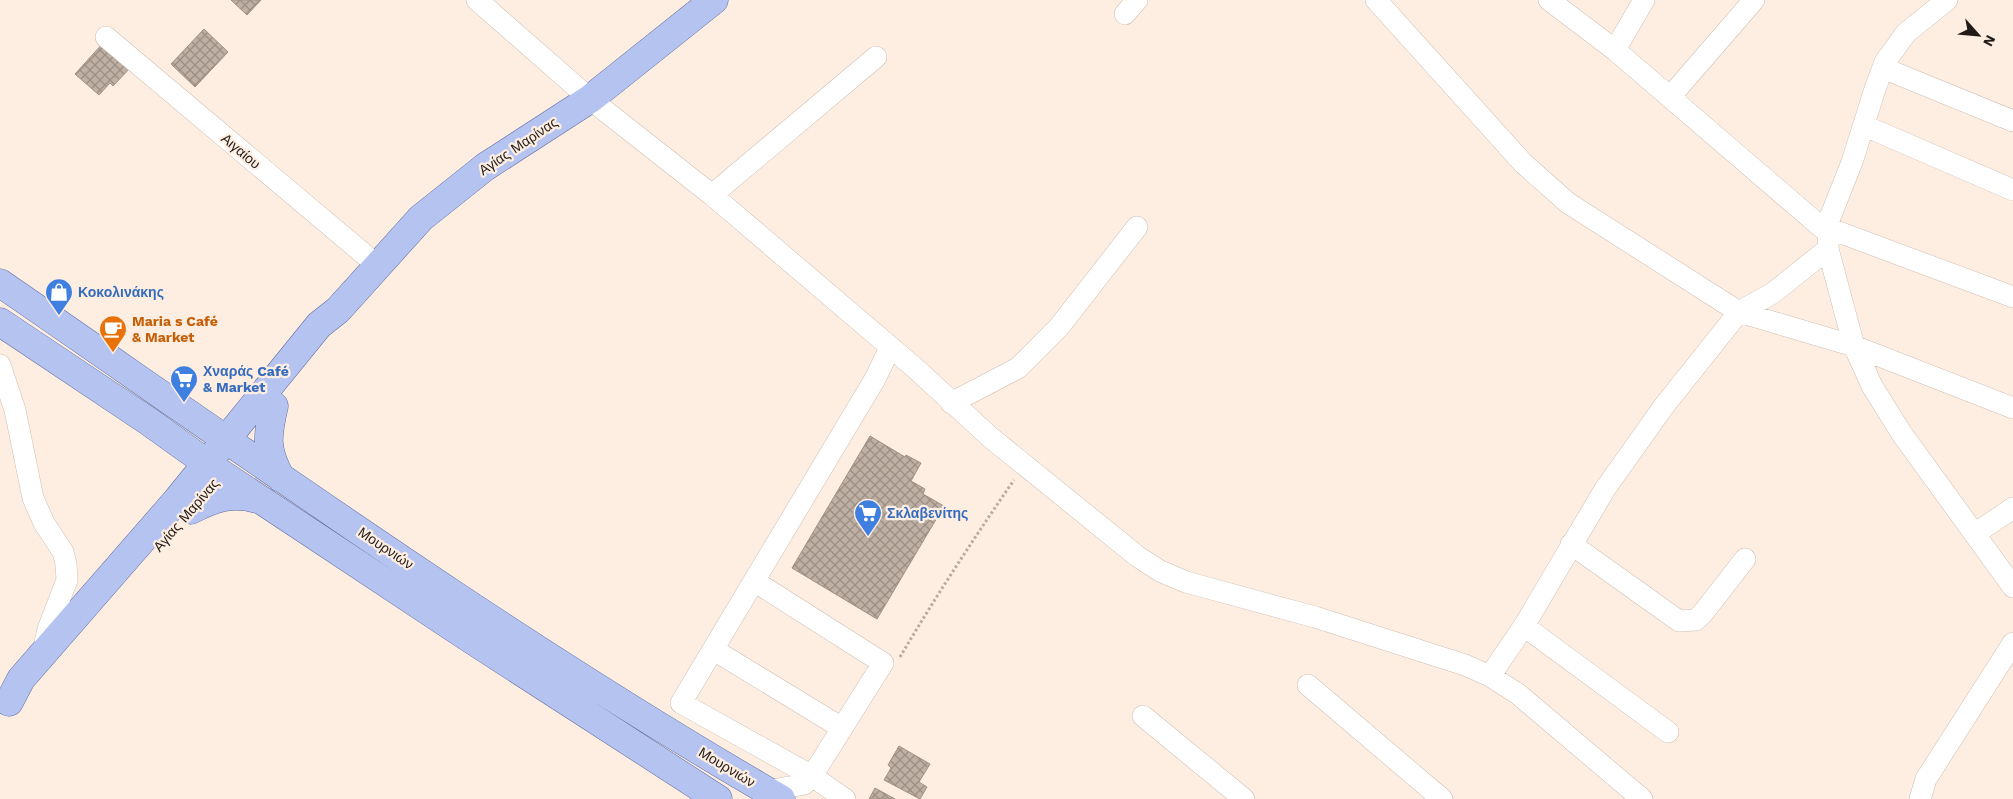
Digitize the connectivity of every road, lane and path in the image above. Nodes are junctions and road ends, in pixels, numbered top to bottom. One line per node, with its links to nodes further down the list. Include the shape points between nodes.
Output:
1 (477, 0): 14 (street)
2 (714, 0): 14 (main road, Αγίας Μαρίνας)
3 (1376, 0): 24 (street, via 1542,181 1568,203)
4 (1549, 0): 10 (street)
5 (1644, 0): 10 (street)
6 (1754, 0): 13 (street)
7 (1947, 0): 8 (street)
8 (1923, 8): 12 (street)
9 (106, 36): 21 (street, Αιγαίου)
10 (1615, 50): 13 (street)
11 (876, 57): 18 (street)
12 (1883, 68): 15 (street); 16 (street)
13 (1670, 97): 20 (street)
14 (590, 99): 18 (street); 21 (main road, Αγίας Μαρίνας, via 484,167 421,218)
15 (2013, 121)
16 (1865, 126): 17 (street); 20 (street)
17 (2013, 190)
18 (712, 195): 27 (street)
19 (1137, 226): 30 (street, via 1059,327 1018,368)
20 (1827, 236): 23 (street); 24 (street, via 1774,293); 26 (street)
21 (377, 265): 29 (main road, Αγίας Μαρίνας, via 338,310 318,326)
22 (0, 282): 32 (main road, Μουρνιών)
23 (2013, 298)
24 (1739, 312): 26 (street); 42 (street, via 1664,406 1605,489)
25 (0, 322): 33 (main road, Μουρνιών)
26 (1854, 346): 31 (street); 41 (street, via 1884,407)
27 (890, 348): 30 (street); 44 (street)
28 (0, 365): 49 (street, via 14,410 33,498 44,523 63,552 66,564 67,580)
29 (267, 401): 32 (main road, via 219,416); 34 (main road, Αγίας Μαρίνας); 37 (main road, via 268,447)
30 (951, 403): 35 (street)
31 (2013, 408)
32 (182, 409): 34 (main road, Μουρνιών)
33 (170, 436): 36 (main road, Μουρνιών); 39 (main road, via 184,466)
34 (232, 444): 36 (main road, Αγίας Μαρίνας); 37 (main road, Μουρνιών)
35 (1024, 465): 50 (path, via 944,582 899,659); 51 (street, via 1136,556 1160,571 1186,582 1334,623 1466,665)
36 (215, 469): 38 (main road, Μουρνιών); 39 (main road, Αγίας Μαρίνας)
37 (281, 478): 58 (main road, Μουρνιών, via 516,635)
38 (263, 501): 39 (main road, via 242,495 226,495); 59 (main road, Μουρνιών, via 609,731)
39 (184, 505): 49 (main road, Αγίας Μαρίνας); 53 (main road, Αγίας Μαρίνας, via 28,686)
40 (2013, 508): 41 (street)
41 (1976, 533): 45 (street)
42 (1571, 544): 43 (street, via 1679,621 1696,620 1703,614); 46 (street)
43 (1745, 559)
44 (754, 581): 48 (street); 50 (street)
45 (2013, 587)
46 (1524, 626): 51 (street); 56 (street)
47 (2013, 642): 64 (street, via 1926,779)
48 (714, 650): 55 (street); 57 (street, via 681,703)
49 (42, 654): 53 (main road, Αγίας Μαρίνας, via 21,679)
50 (883, 663): 55 (street)
51 (1490, 676): 63 (street, via 1518,694)
52 (1308, 685): 62 (street)
53 (5, 707)
54 (1143, 716): 61 (street)
55 (842, 728): 57 (street)
56 (1668, 732)
57 (812, 776): 58 (street, via 804,784); 60 (street)
58 (775, 795)
59 (718, 799)
60 (845, 799)
61 (1244, 799)
62 (1442, 799)
63 (1642, 799)
64 (1920, 799)

